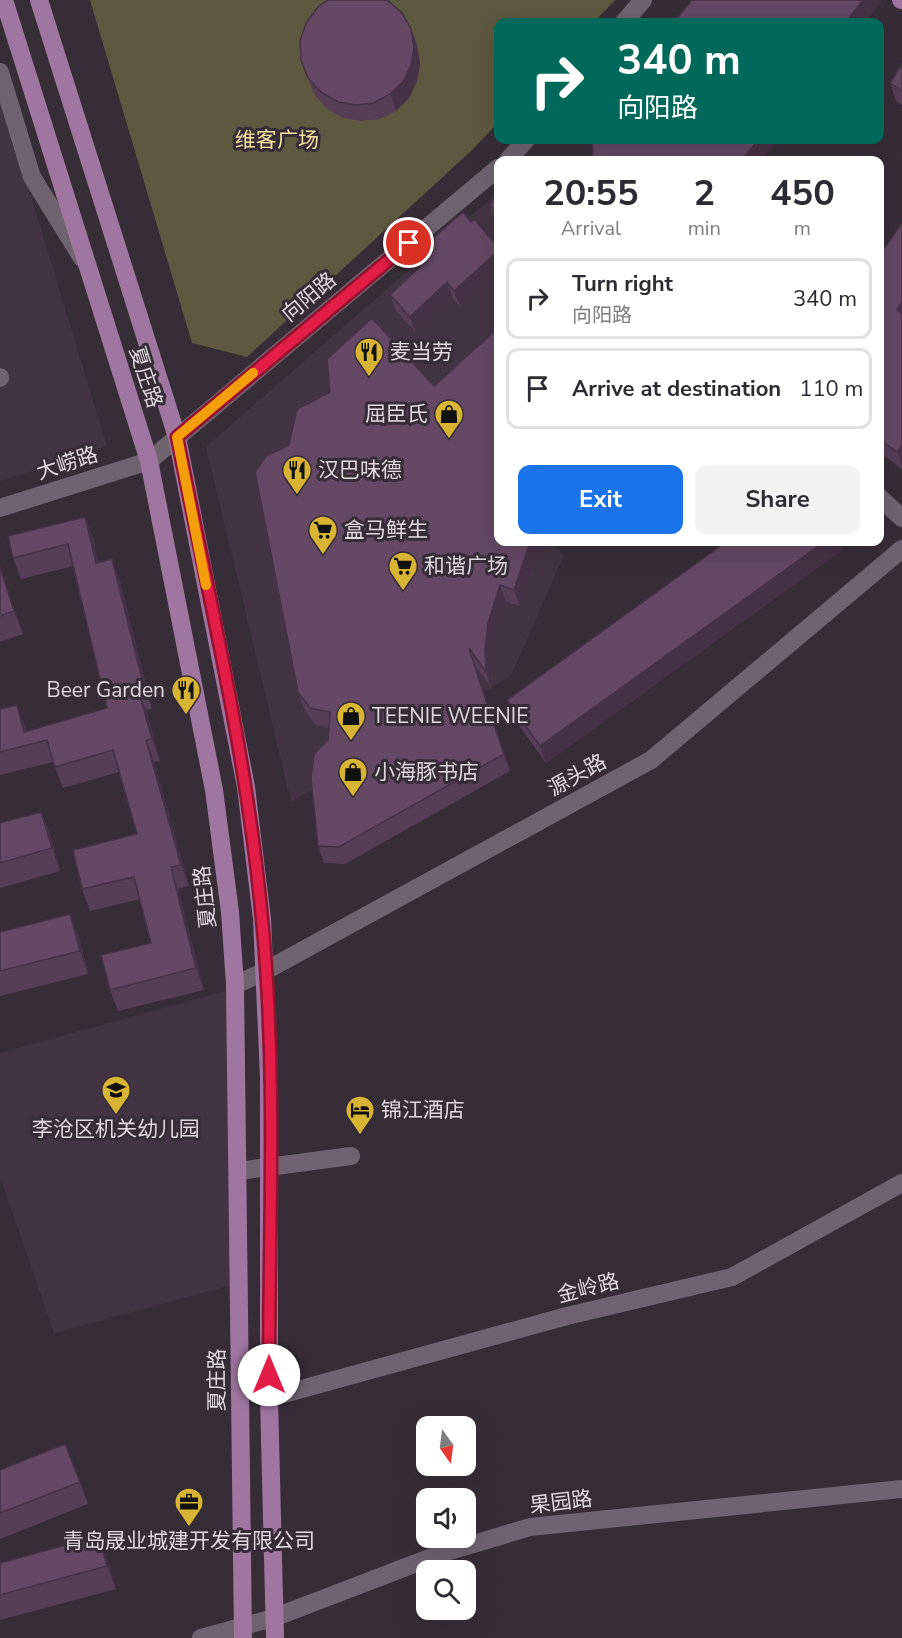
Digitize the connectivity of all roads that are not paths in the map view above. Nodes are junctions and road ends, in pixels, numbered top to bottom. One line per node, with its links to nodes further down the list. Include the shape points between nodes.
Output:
1 (4, 0): 9 (main road, 夏庄路)
2 (39, 0): 10 (main road, 夏庄路)
3 (643, 0): 4 (street)
4 (627, 18)
5 (0, 72): 9 (street, via 32,177)
6 (523, 144): 7 (street, 向阳路)
7 (513, 156)
8 (494, 174): 10 (street, 向阳路)
9 (87, 267): 11 (main road, 夏庄路)
10 (177, 437): 11 (street, 向阳路); 16 (main road, 夏庄路, via 246,788)
11 (148, 461): 13 (street, 大崂路); 17 (main road, 夏庄路, via 214,790)
12 (884, 502): 14 (street)
13 (0, 508)
14 (902, 518)
15 (902, 549): 16 (street, 源头路, via 651,760)
16 (265, 971): 17 (street, 源头路); 19 (main road, 夏庄路)
17 (235, 985): 20 (main road, 夏庄路)
18 (351, 1156): 19 (street)
19 (269, 1167): 20 (street); 22 (main road, 夏庄路)
20 (238, 1171): 25 (main road, 夏庄路)
21 (902, 1183): 22 (street, 金岭路, via 732,1277 567,1316)
22 (269, 1398): 24 (main road, 夏庄路)
23 (902, 1489): 24 (street, 果园路, via 530,1527 440,1554)
24 (273, 1618): 25 (street, 果园路); 27 (main road, 夏庄路)
25 (242, 1633): 26 (street, 果园路)
26 (201, 1638)
27 (275, 1638)

